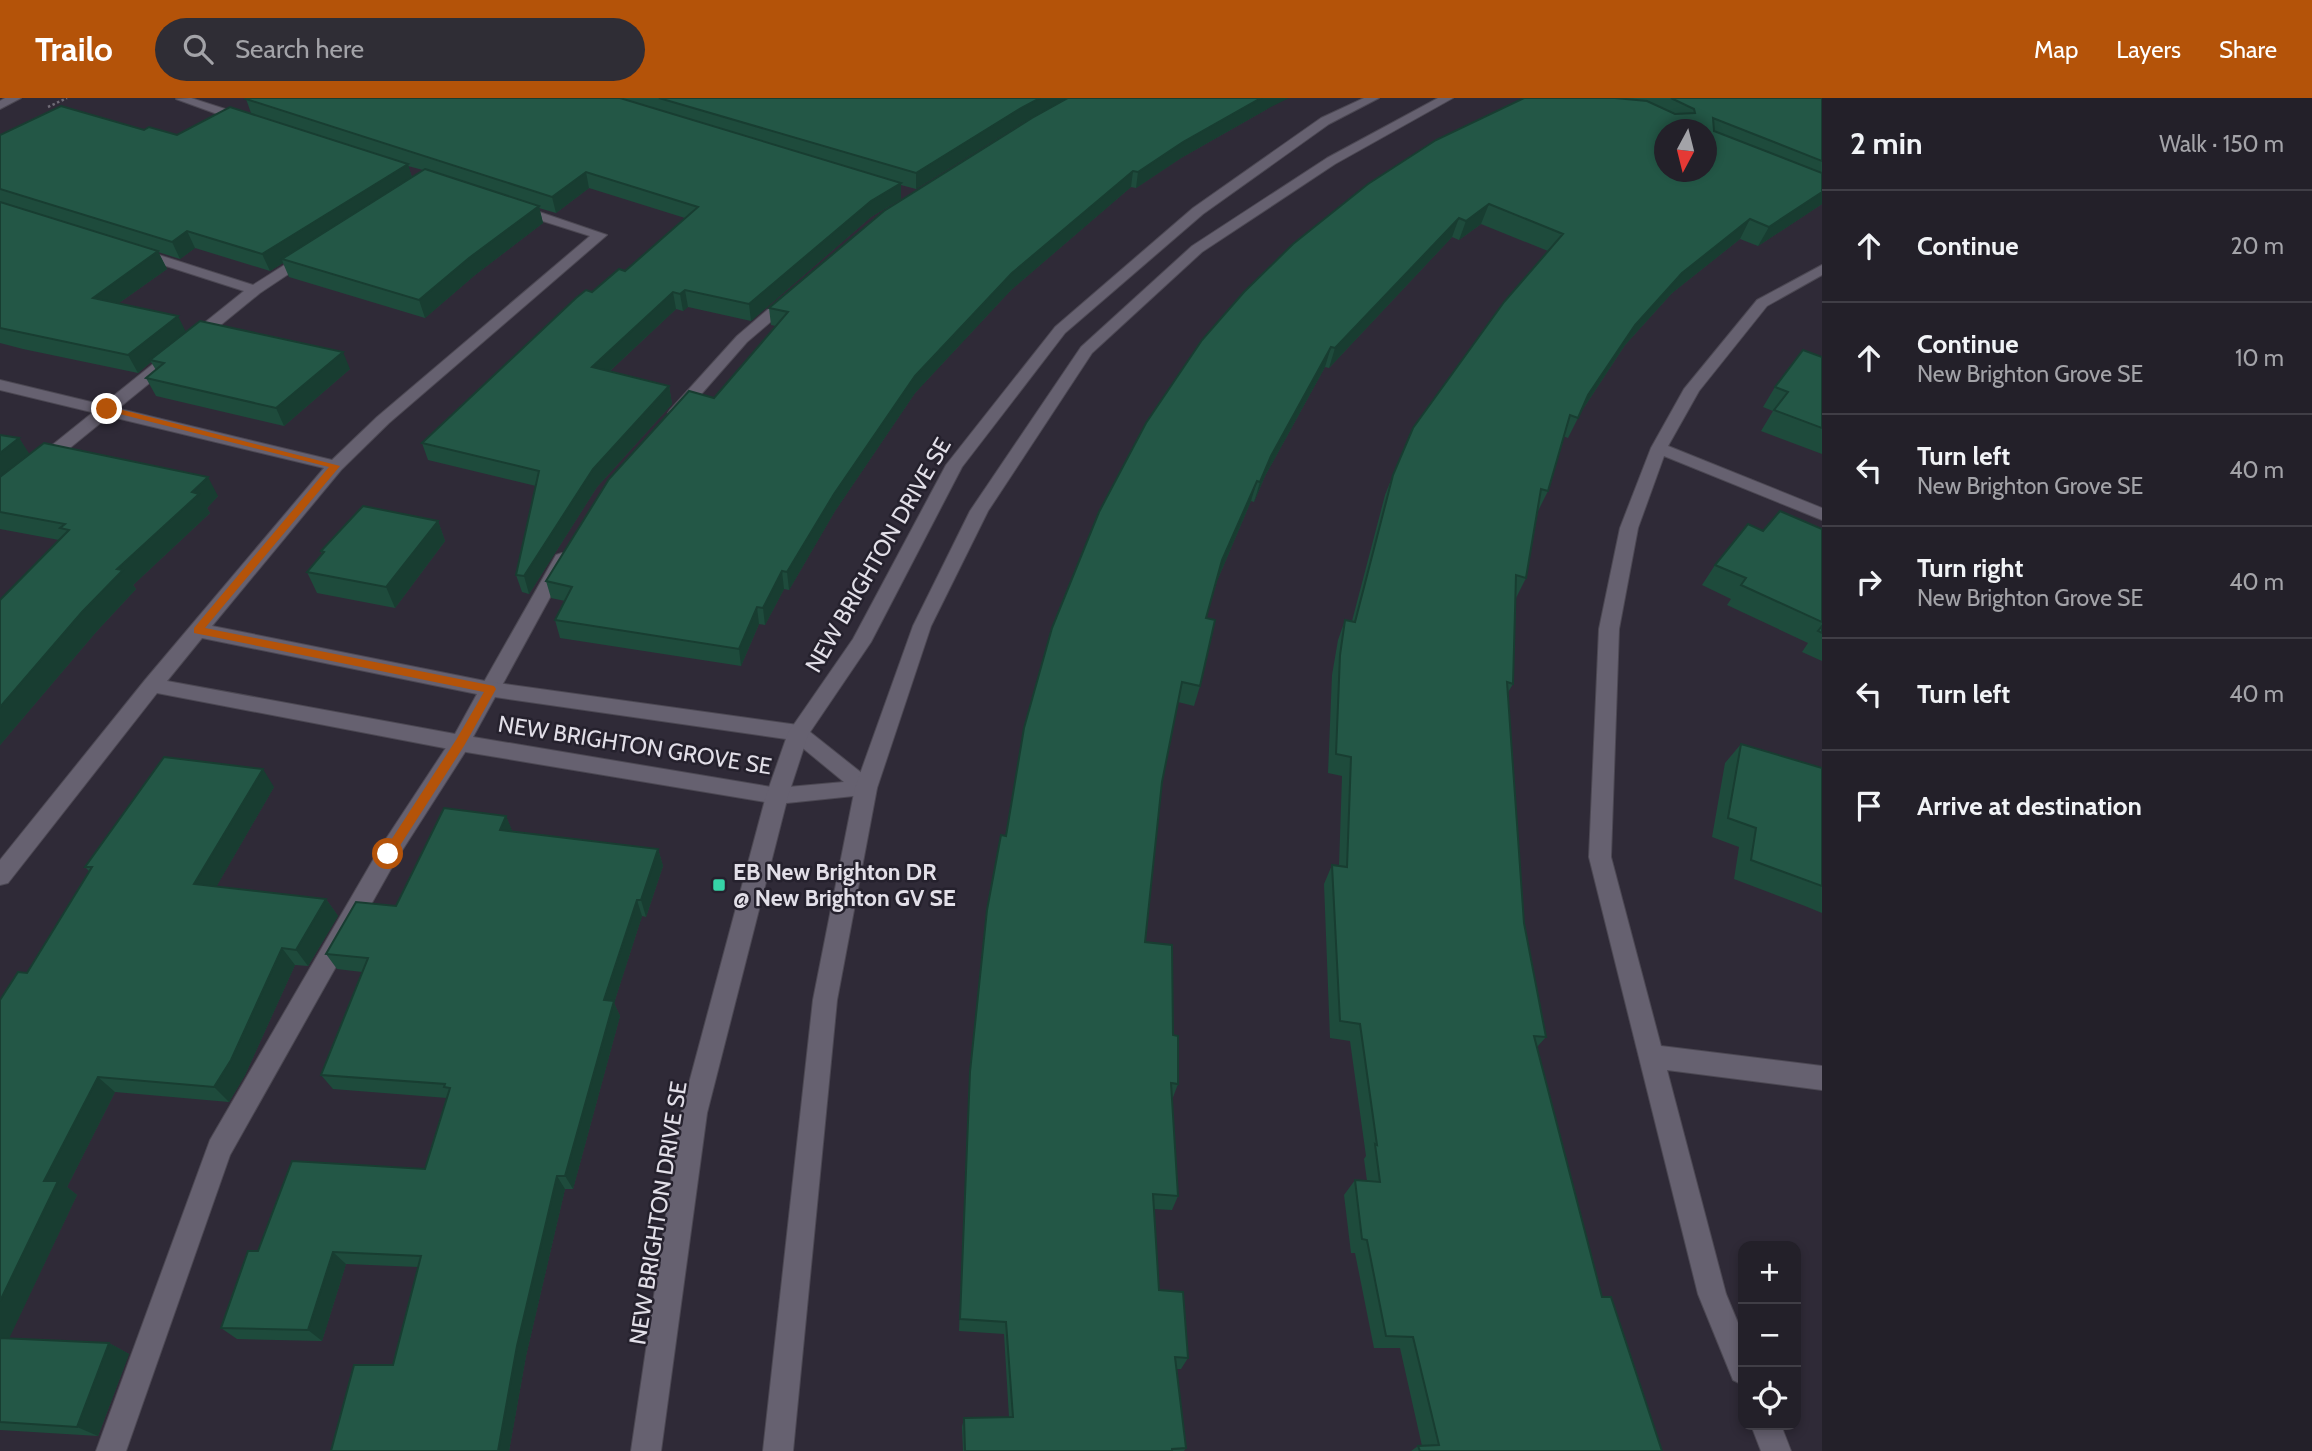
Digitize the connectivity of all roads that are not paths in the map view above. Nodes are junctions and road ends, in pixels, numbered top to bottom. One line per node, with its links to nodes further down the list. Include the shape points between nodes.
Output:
1 (15, 98): 5 (street)
2 (1373, 98): 24 (street, NEW BRIGHTON DRIVE SE, via 1325,121 1198,211 1060,330 954,465 862,642)
3 (1447, 98): 26 (street, via 1331,161 1197,249 1086,350 979,511 922,626)
4 (182, 99): 6 (street)
5 (0, 105)
6 (259, 124)
7 (494, 201): 17 (street, via 600,234)
8 (324, 246): 12 (street)
9 (127, 249): 12 (street)
10 (1822, 269): 16 (street, via 1762,303 1692,389)
11 (805, 285): 15 (street, via 742,339)
12 (255, 290): 14 (street)
13 (0, 385): 14 (street)
14 (107, 409): 17 (street); 18 (street)
15 (669, 421)
16 (1659, 448): 19 (street); 29 (street, via 1629,528 1609,629 1600,857)
17 (335, 466): 21 (street)
18 (0, 496)
19 (1822, 514)
20 (569, 548): 23 (street)
21 (197, 630): 22 (street); 23 (street, NEW BRIGHTON GROVE SE)
22 (152, 685): 25 (street, NEW BRIGHTON GROVE SE); 28 (street)
23 (490, 689): 24 (street, NEW BRIGHTON GROVE SE); 25 (street, NEW BRIGHTON GROVE SE)
24 (798, 733): 26 (street, NEW BRIGHTON GROVE SE); 27 (street, NEW BRIGHTON DRIVE SE)
25 (460, 743): 27 (street, NEW BRIGHTON GROVE SE); 33 (street, via 388,854 219,1149)
26 (866, 788): 27 (street, NEW BRIGHTON GROVE SE); 35 (street, via 825,1000)
27 (777, 796): 34 (street, NEW BRIGHTON DRIVE SE, via 694,1113)
28 (0, 876)
29 (1650, 1056): 30 (street); 31 (street, via 1712,1294)
30 (1822, 1078)
31 (1742, 1367)
32 (1768, 1430): 36 (street)
33 (111, 1451)
34 (646, 1451)
35 (778, 1451)
36 (1776, 1451)

